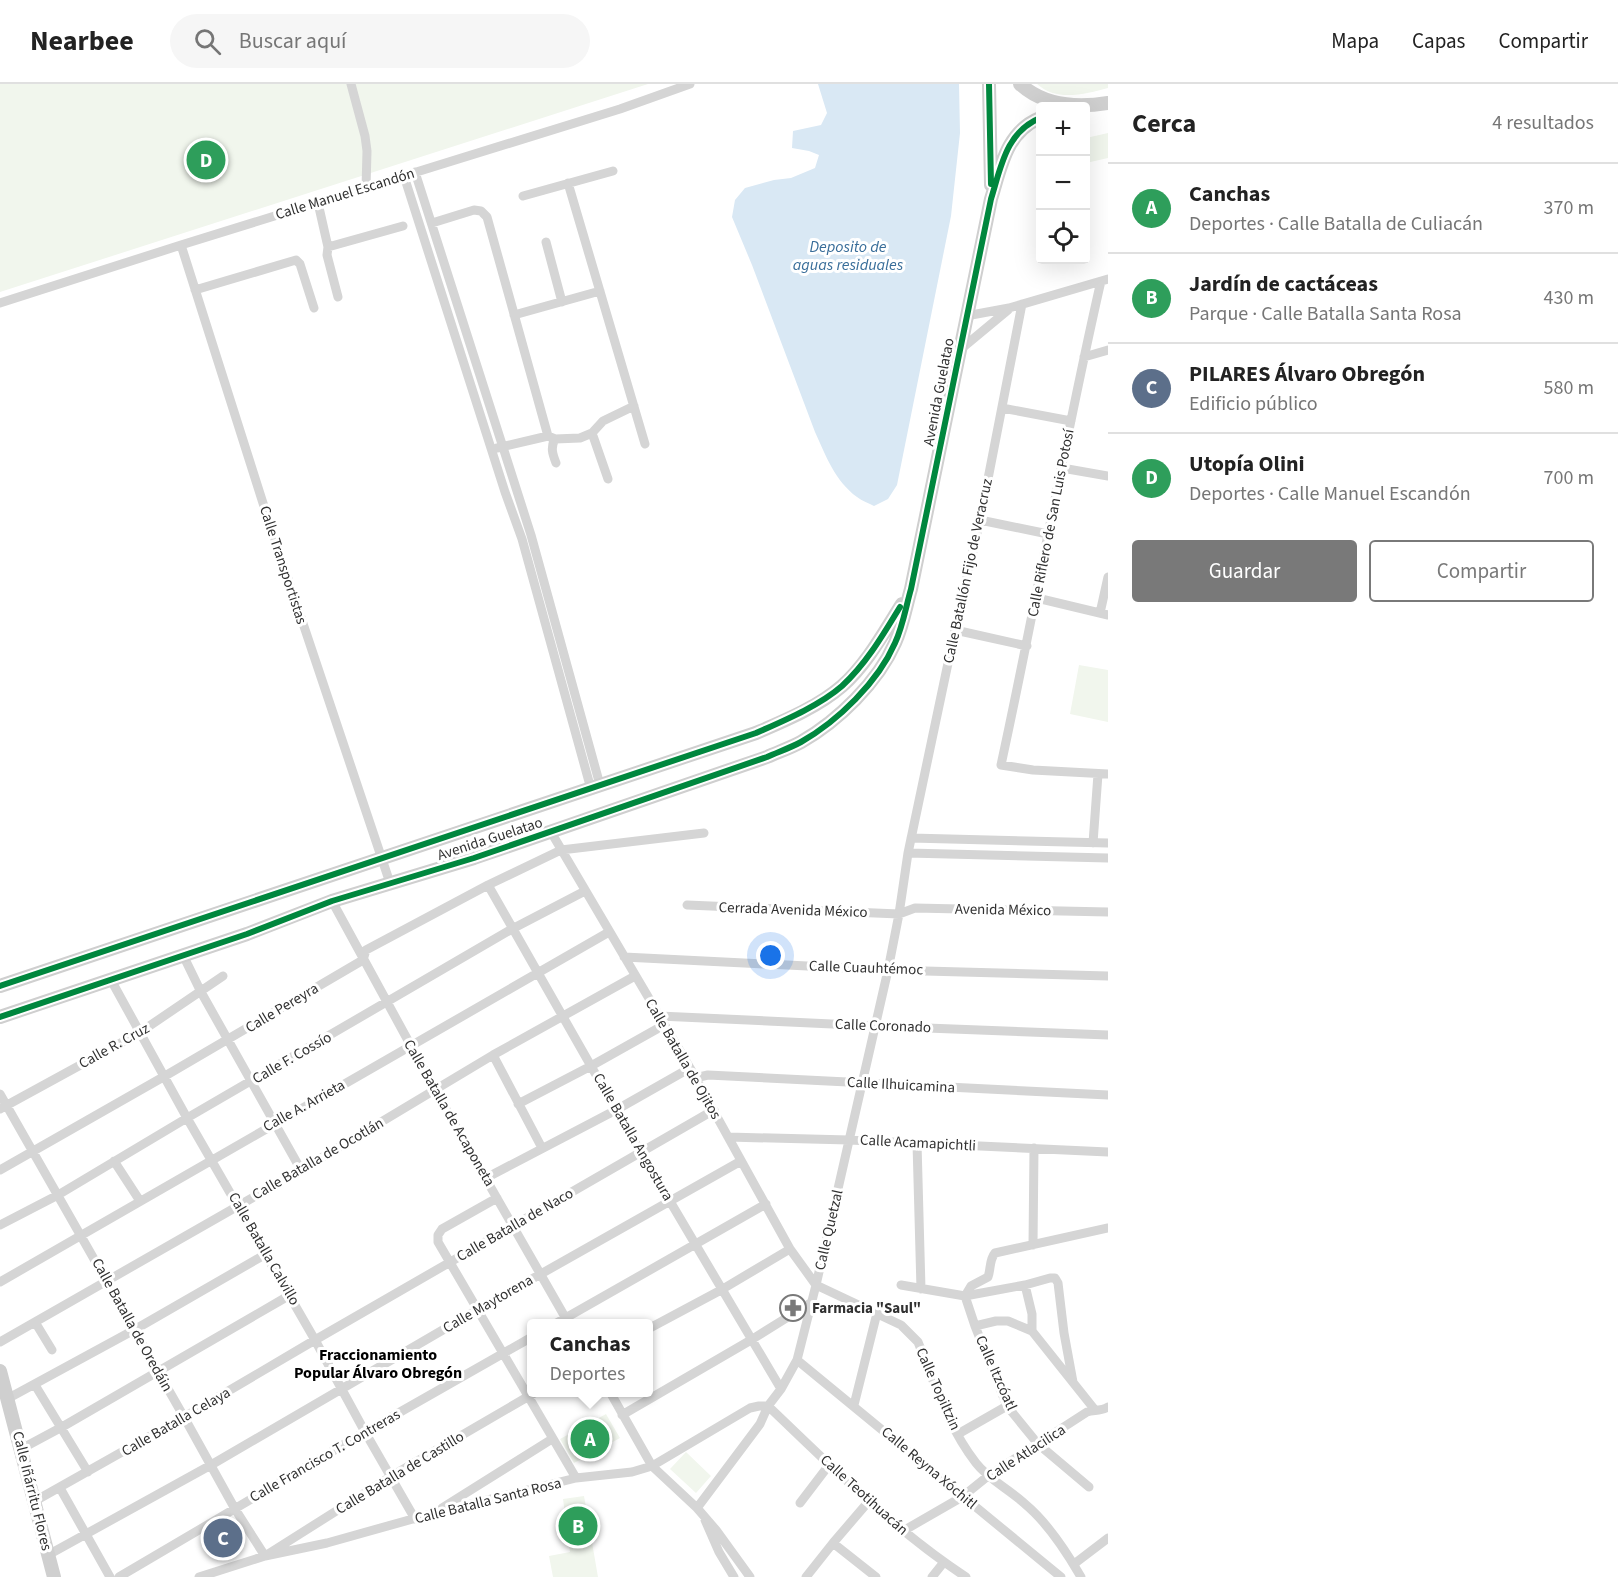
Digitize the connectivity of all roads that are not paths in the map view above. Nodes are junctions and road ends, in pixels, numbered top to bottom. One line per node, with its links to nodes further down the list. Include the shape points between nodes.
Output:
1 (351, 84): 11 (street, via 365,136)
2 (690, 84): 8 (street, Calle Manuel Escandón)
3 (989, 84): 13 (main road, Avenida Guelatao)
4 (1020, 84): 5 (main road, via 1055,103)
5 (1096, 106)
6 (1036, 120): 13 (main road, Avenida Guelatao, via 1014,139)
7 (613, 171): 10 (street)
8 (415, 172): 9 (street, Calle Manuel Escandón); 15 (street)
9 (404, 176): 11 (street, Calle Manuel Escandón); 32 (street)
10 (568, 183): 12 (street); 22 (street)
11 (366, 188): 14 (street, Calle Manuel Escandón)
12 (523, 196)
13 (991, 199): 30 (main road, Avenida Guelatao)
14 (318, 203): 18 (street, Calle Manuel Escandón); 19 (street)
15 (432, 223): 29 (street, via 474,210 487,217); 31 (street)
16 (403, 226): 19 (street)
17 (546, 242): 24 (street)
18 (181, 245): 21 (street, Calle Transportistas); 25 (street, Calle Manuel Escandón)
19 (328, 246): 23 (street)
20 (1104, 280): 26 (street); 35 (street, Calle Riflero de San Luis Potosí)
21 (195, 290): 27 (street, via 296,260); 70 (street, Calle Transportistas)
22 (600, 291): 24 (street); 36 (street)
23 (338, 297)
24 (562, 302): 29 (street)
25 (0, 303)
26 (1022, 304): 28 (street); 37 (street, Calle Batallón Fijo de Veracruz)
27 (314, 308)
28 (1009, 308): 30 (street); 33 (street)
29 (514, 315): 40 (street)
30 (966, 316): 33 (main road, Avenida Guelatao)
31 (461, 320): 32 (street); 42 (street)
32 (451, 323): 43 (street)
33 (960, 350): 54 (main road, Avenida Guelatao)
34 (1108, 350): 35 (street)
35 (1084, 357): 38 (street, Calle Riflero de San Luis Potosí)
36 (634, 406): 39 (street, via 603,421); 41 (street)
37 (1002, 408): 38 (street); 50 (street, Calle Batallón Fijo de Veracruz)
38 (1071, 421): 45 (street, Calle Riflero de San Luis Potosí)
39 (592, 433): 40 (street, via 580,438); 47 (street)
40 (551, 438): 42 (street); 44 (street)
41 (645, 444)
42 (502, 446): 43 (street); 48 (street)
43 (492, 449): 49 (street)
44 (556, 463)
45 (1062, 468): 46 (street); 51 (street, Calle Riflero de San Luis Potosí)
46 (1108, 476)
47 (608, 479)
48 (516, 488): 49 (street); 52 (street)
49 (505, 492): 52 (street)
50 (980, 519): 51 (street); 57 (street, Calle Batallón Fijo de Veracruz)
51 (1048, 534): 55 (street, Calle Riflero de San Luis Potosí)
52 (526, 537): 60 (street)
53 (1108, 577): 56 (street)
54 (911, 589): 60 (main road, Avenida Guelatao, via 861,665 841,687 812,706 756,733); 61 (main road, Avenida Guelatao, via 896,642 878,672 826,726 766,757)
55 (1037, 598): 56 (street); 58 (street, Calle Riflero de San Luis Potosí)
56 (1104, 614)
57 (954, 630): 58 (street); 63 (street, Calle Batallón Fijo de Veracruz)
58 (1027, 646): 59 (street, Calle Riflero de San Luis Potosí, via 1001,765)
59 (1103, 774): 65 (street)
60 (596, 787): 70 (main road, Avenida Guelatao)
61 (551, 832): 67 (street, Calle Batalla de Ojitos); 72 (main road, Avenida Guelatao)
62 (704, 833): 67 (street, Calle Pereyra)
63 (911, 838): 64 (street); 68 (street, Calle Quetzal)
64 (986, 840): 65 (street); 69 (street)
65 (1093, 843): 66 (street)
66 (1108, 843)
67 (561, 850): 73 (street, Calle Pereyra); 74 (street, Calle Batalla de Ojitos)
68 (908, 853): 69 (street); 78 (street, Calle Quetzal)
69 (984, 855): 71 (street)
70 (381, 858): 72 (street, Calle Transportistas); 90 (main road, Avenida Guelatao)
71 (1108, 858)
72 (390, 883): 75 (main road, Avenida Guelatao)
73 (488, 885): 79 (street, Calle Batalla Angostura); 83 (street, Calle Pereyra, via 366,950)
74 (585, 891): 79 (street, Calle F. Cossío); 80 (street, Calle Batalla de Ojitos)
75 (332, 901): 81 (main road, Avenida Guelatao); 83 (street, Calle Batalla de Acaponeta)
76 (687, 905): 78 (street, Cerrada Avenida México)
77 (1108, 912): 78 (street, Avenida México, via 915,908)
78 (899, 914): 84 (street, Calle Quetzal)
79 (512, 930): 85 (street, Calle Batalla Angostura); 92 (street, Calle F. Cossío)
80 (609, 932): 82 (street, Calle Batalla de Ojitos); 85 (street, Calle A. Arrieta)
81 (183, 955): 89 (main road, Avenida Guelatao); 91 (street)
82 (624, 957): 84 (street, Calle Cuauhtémoc); 86 (street, Calle Batalla de Ojitos)
83 (363, 960): 92 (street, Calle Batalla de Acaponeta); 100 (street, Calle Pereyra)
84 (888, 970): 88 (street, Calle Cuauhtémoc); 97 (street, Calle Quetzal)
85 (537, 972): 93 (street, Calle Batalla Angostura); 101 (street, Calle A. Arrieta)
86 (635, 975): 93 (street, Calle Batalla de Ocotlán); 94 (street, Calle Batalla de Ojitos)
87 (223, 976): 91 (street, Calle R. Cruz)
88 (1108, 976)
89 (111, 980): 95 (main road, Avenida Guelatao); 98 (street, Calle Batalla Calvillo)
90 (0, 986)
91 (201, 992): 98 (street, Calle R. Cruz); 100 (street)
92 (387, 1003): 101 (street, Calle Batalla de Acaponeta); 107 (street, Calle F. Cossío)
93 (563, 1016): 102 (street, Calle Batalla de Ocotlán); 103 (street, Calle Batalla Angostura)
94 (659, 1016): 96 (street, Calle Batalla de Ojitos); 97 (street, Calle Coronado)
95 (0, 1017)
96 (664, 1025): 103 (street); 104 (street, Calle Batalla de Ojitos)
97 (875, 1026): 99 (street, Calle Coronado); 108 (street, Calle Quetzal)
98 (139, 1033): 105 (street, Calle Batalla Calvillo); 113 (street, Calle R. Cruz)
99 (1108, 1035)
100 (228, 1040): 105 (street, Calle Pereyra); 107 (street)
101 (411, 1046): 109 (street, Calle Batalla de Acaponeta); 117 (street, Calle A. Arrieta)
102 (493, 1055): 109 (street, Calle Batalla de Ocotlán); 112 (street)
103 (591, 1066): 112 (street); 114 (street, Calle Batalla Angostura)
104 (690, 1068): 106 (street, Calle Batalla de Ojitos); 114 (street)
105 (165, 1076): 116 (street, Calle Batalla Calvillo); 123 (street, Calle Pereyra)
106 (694, 1078): 108 (street, Calle Ilhuicamina, via 708,1075); 115 (street, Calle Batalla de Ojitos)
107 (252, 1081): 116 (street, Calle F. Cossío); 117 (street)
108 (862, 1083): 111 (street, Calle Ilhuicamina); 119 (street, Calle Quetzal)
109 (435, 1090): 130 (street, Calle Batalla de Ocotlán); 131 (street, Calle Batalla de Acaponeta)
110 (0, 1094): 113 (street, Calle Batalla de Oredáin)
111 (1108, 1095)
112 (518, 1104): 121 (street)
113 (3, 1107): 123 (street, Calle Batalla de Oredáin)
114 (616, 1110): 121 (street); 125 (street, Calle Batalla Angostura)
115 (714, 1110): 118 (street, Calle Batalla de Ojitos); 125 (street, Calle Batalla de Naco)
116 (187, 1118): 126 (street, Calle Batalla Calvillo); 127 (street, Calle F. Cossío)
117 (275, 1123): 126 (street, Calle A. Arrieta); 130 (street)
118 (728, 1137): 119 (street, Calle Acamapichtli); 128 (street, Calle Batalla de Ojitos)
119 (849, 1140): 120 (street, Calle Acamapichtli); 150 (street, Calle Quetzal)
120 (917, 1143): 122 (street, Calle Acamapichtli); 153 (street)
121 (542, 1148): 131 (street)
122 (1034, 1148): 124 (street, Calle Acamapichtli); 143 (street)
123 (33, 1152): 129 (street, Calle Pereyra); 132 (street, Calle Batalla de Oredáin)
124 (1108, 1152)
125 (641, 1153): 135 (street, Calle Batalla Angostura); 139 (street, Calle Batalla de Naco)
126 (212, 1160): 134 (street, Calle A. Arrieta); 137 (street, Calle Batalla Calvillo)
127 (114, 1161): 132 (street, Calle F. Cossío); 134 (street)
128 (741, 1161): 135 (street, Calle Maytorena); 136 (street, Calle Batalla de Ojitos)
129 (0, 1170)
130 (301, 1170): 137 (street, Calle Batalla de Ocotlán)
131 (486, 1178): 133 (street, Calle Batalla de Acaponeta)
132 (58, 1195): 138 (street, Calle F. Cossío); 141 (street, Calle Batalla de Oredáin)
133 (497, 1198): 139 (street, Calle Batalla de Acaponeta); 146 (street, via 442,1229 438,1242)
134 (140, 1202): 141 (street, Calle A. Arrieta)
135 (670, 1202): 142 (street, Calle Batalla Angostura); 147 (street, Calle Maytorena)
136 (766, 1204): 142 (street); 144 (street, Calle Batalla de Ojitos)
137 (238, 1206): 145 (street, Calle Batalla Calvillo); 148 (street, Calle Batalla de Ocotlán)
138 (0, 1226)
139 (513, 1226): 146 (street, Calle Batalla de Naco); 147 (street, Calle Batalla de Acaponeta)
140 (1108, 1227): 143 (street)
141 (81, 1236): 148 (street, Calle Batalla de Oredáin); 149 (street, Calle A. Arrieta)
142 (695, 1245): 154 (street, Calle Batalla Angostura); 161 (street)
143 (1033, 1245): 156 (street, via 994,1248 988,1277 971,1286)
144 (790, 1249): 150 (street, Calle Batalla de Ojitos); 154 (street)
145 (266, 1254): 155 (street, Calle Batalla Calvillo); 165 (street)
146 (450, 1261): 158 (street); 168 (street, Calle Batalla de Naco)
147 (541, 1274): 158 (street, Calle Maytorena); 160 (street, Calle Batalla de Acaponeta)
148 (107, 1281): 162 (street, Calle Batalla de Ocotlán); 165 (street, Calle Batalla de Oredáin)
149 (0, 1282)
150 (816, 1285): 157 (street, Calle Quetzal); 159 (street, Calle Topiltzin)
151 (1025, 1285): 156 (street); 166 (street); 176 (street, via 1053,1277 1057,1281)
152 (902, 1286): 153 (street)
153 (921, 1289): 156 (street)
154 (721, 1290): 163 (street); 169 (street, Calle Batalla Angostura)
155 (290, 1295): 168 (street, Calle Batalla Calvillo); 175 (street)
156 (965, 1296): 164 (street, Calle Itzcóatl)
157 (812, 1302): 169 (street); 173 (street, Calle Quetzal)
158 (477, 1310): 172 (street); 179 (street, Calle Maytorena)
159 (877, 1313): 187 (street); 195 (street, Calle Topiltzin, via 901,1325 918,1342)
160 (567, 1319)
161 (571, 1319)
162 (35, 1322): 170 (street, Calle Batalla de Ocotlán); 171 (street)
163 (653, 1326)
164 (975, 1326): 166 (street, via 1008,1321); 189 (street, Calle Itzcóatl)
165 (134, 1330): 175 (street, Calle Batalla de Oredáin); 177 (street)
166 (1032, 1331): 176 (street)
167 (527, 1339): 172 (street, Calle Francisco T. Contreras)
168 (315, 1340): 179 (street, Calle Batalla Calvillo); 192 (street, Calle Batalla Celaya)
169 (751, 1340): 180 (street, Calle Batalla Angostura); 181 (street)
170 (0, 1342)
171 (52, 1350)
172 (502, 1353): 178 (street); 194 (street, Calle Francisco T. Contreras)
173 (797, 1360): 180 (street, Calle Quetzal); 187 (street, Calle Reyna Xóchitl)
174 (0, 1371): 186 (main road, Calle Iñárritu Flores)
175 (158, 1372): 192 (street, Calle Batalla de Oredáin); 193 (street)
176 (1073, 1382): 190 (street)
177 (35, 1385): 186 (street); 193 (street)
178 (527, 1388)
179 (343, 1389): 194 (street, Calle Batalla Calvillo); 199 (street, Calle Maytorena)
180 (781, 1389): 188 (street, Calle Quetzal)
181 (653, 1396)
182 (529, 1397): 204 (street, Calle Batalla de Castillo)
183 (533, 1397): 196 (street)
184 (613, 1397): 191 (street)
185 (652, 1397): 191 (street)
186 (8, 1400): 198 (main road, Calle Iñárritu Flores)
187 (854, 1405): 208 (street, Calle Reyna Xóchitl)
188 (768, 1406): 200 (street, Calle Teotihuacán); 201 (street, Calle Batalla Santa Rosa, via 750,1408); 213 (street, Calle Quetzal)
189 (1007, 1406): 195 (street); 197 (street, Calle Itzcóatl)
190 (1100, 1411): 197 (street, Calle Atlacilica)
191 (622, 1414): 201 (street)
192 (184, 1417): 199 (street, Calle Batalla de Oredáin); 202 (street, Calle Batalla Celaya)
193 (62, 1427): 198 (street); 202 (street)
194 (365, 1432): 204 (street, Calle Batalla Calvillo); 212 (street, Calle Francisco T. Contreras)
195 (958, 1434): 203 (street, Calle Topiltzin)
196 (552, 1439): 205 (street); 214 (street)
197 (1038, 1444): 203 (street, Calle Atlacilica); 206 (street, Calle Itzcóatl)
198 (21, 1449): 209 (main road, Calle Iñárritu Flores)
199 (211, 1465): 212 (street, Calle Batalla de Oredáin); 217 (street, Calle Maytorena)
200 (830, 1465): 210 (street, Calle Teotihuacán); 211 (street)
201 (652, 1466): 205 (street, Calle Batalla Santa Rosa); 213 (street)
202 (88, 1472): 207 (street, Calle Batalla Celaya)
203 (988, 1476): 208 (street, Calle Atlacilica); 223 (street, Calle Topiltzin, via 1026,1504)
204 (390, 1477): 215 (street, Calle Batalla Calvillo); 221 (street, Calle Batalla de Castillo)
205 (576, 1478): 214 (street, Calle Batalla Santa Rosa)
206 (1089, 1487)
207 (60, 1488): 209 (street, Calle Batalla Celaya); 217 (street)
208 (962, 1497): 216 (street, Calle Atlacilica); 234 (street, Calle Reyna Xóchitl)
209 (35, 1501): 220 (main road, Calle Iñárritu Flores)
210 (869, 1501): 216 (street, Calle Teotihuacán); 219 (street)
211 (800, 1503)
212 (235, 1509): 221 (street, Calle Batalla de Oredáin); 226 (street, Calle Francisco T. Contreras)
213 (700, 1512): 228 (street); 229 (street)
214 (434, 1513): 215 (street, Calle Batalla Santa Rosa)
215 (415, 1519): 221 (street, Calle Batalla Santa Rosa)
216 (903, 1532): 222 (street, Calle Teotihuacán)
217 (86, 1536): 220 (street, Calle Maytorena); 225 (street)
218 (1108, 1538): 223 (street)
219 (833, 1543): 230 (street); 231 (street)
220 (48, 1555): 224 (main road, Calle Iñárritu Flores)
221 (265, 1556): 227 (street, Calle Batalla Santa Rosa)
222 (944, 1562): 232 (street); 233 (street, Calle Teotihuacán)
223 (1074, 1564): 235 (street, Calle Topiltzin)
224 (54, 1577)
225 (110, 1577)
226 (119, 1577)
227 (199, 1577)
228 (734, 1577)
229 (750, 1577)
230 (806, 1577)
231 (876, 1577)
232 (932, 1577)
233 (966, 1577)
234 (1061, 1577)
235 (1081, 1577)

